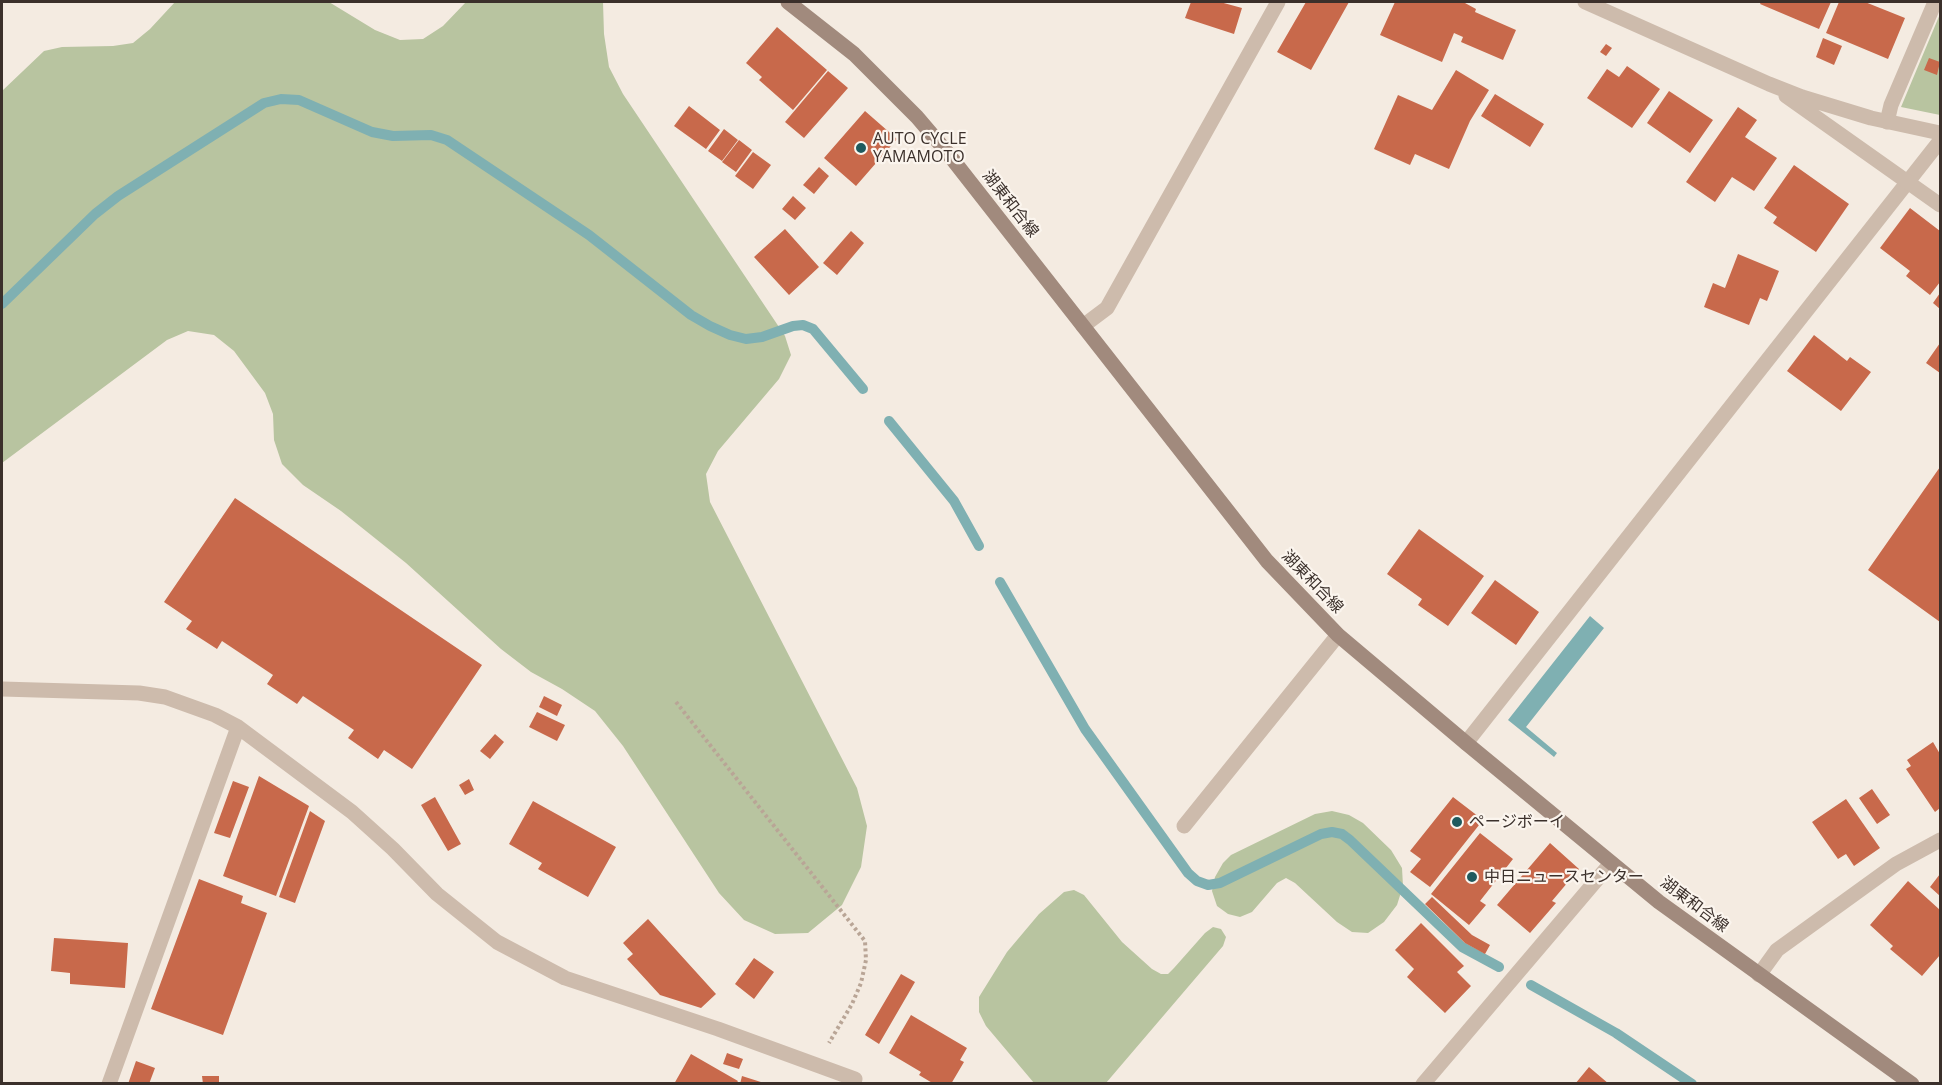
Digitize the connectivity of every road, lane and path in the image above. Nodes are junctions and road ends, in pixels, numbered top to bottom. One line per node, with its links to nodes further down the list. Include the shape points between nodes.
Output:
1 (788, 2): 11 (main road, 湖東和合線, via 854,54 917,117)
2 (1278, 2): 11 (street, via 1107,308)
3 (1584, 2): 5 (street)
4 (1935, 2): 6 (street)
5 (1769, 84): 6 (street); 9 (street)
6 (1887, 122): 7 (street)
7 (1941, 133)
8 (1941, 141): 9 (street)
9 (1908, 182): 10 (street); 16 (street)
10 (1941, 205)
11 (1083, 326): 12 (main road, 湖東和合線, via 1267,561)
12 (1338, 635): 16 (main road, 湖東和合線); 17 (street)
13 (2, 689): 15 (street, via 113,691 165,697)
14 (676, 702): 21 (path, via 865,941 861,983)
15 (238, 727): 21 (street, via 373,830 437,894 497,942 565,978); 22 (street)
16 (1466, 743): 19 (main road, 湖東和合線)
17 (1184, 826)
18 (1941, 840): 20 (street, via 1896,864 1777,950)
19 (1611, 863): 20 (main road, 湖東和合線); 24 (street)
20 (1759, 975): 25 (main road, 湖東和合線)
21 (816, 1065): 23 (street, via 855,1078)
22 (109, 1083)
23 (853, 1083)
24 (1425, 1083)
25 (1912, 1083)

